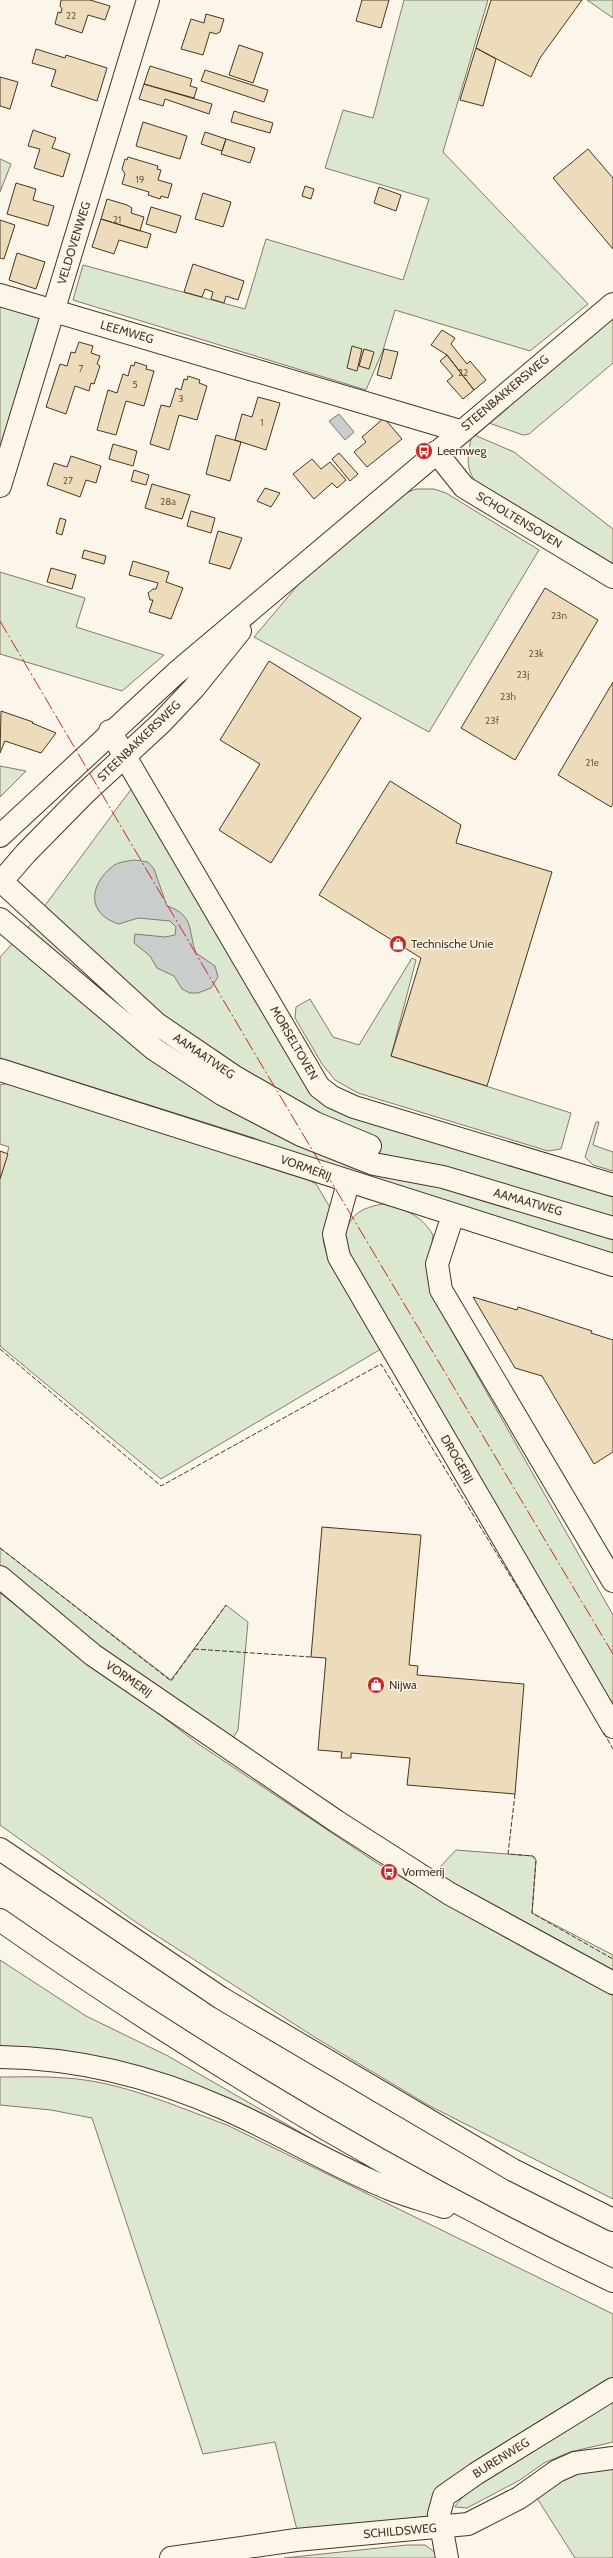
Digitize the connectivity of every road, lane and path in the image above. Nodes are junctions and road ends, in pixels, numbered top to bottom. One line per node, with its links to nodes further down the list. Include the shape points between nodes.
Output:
1 (148, 0): 4 (main road, VELDOVENWEG)
2 (0, 295): 4 (main road, LEEMWEG)
3 (613, 304): 5 (main road, STEENBAKKERSWEG)
4 (54, 311): 5 (main road, LEEMWEG); 7 (main road, VELDOVENWEG)
5 (460, 431): 6 (main road, STEENBAKKERSWEG)
6 (436, 452): 8 (main road, SCHOLTENSOVEN, via 464,487); 9 (main road, STEENBAKKERSWEG)
7 (0, 486)
8 (613, 576)
9 (270, 593): 10 (main road, STEENBAKKERSWEG); 11 (main road, STEENBAKKERSWEG, via 194,688 161,723)
10 (110, 731): 11 (main road, MORSELTOVEN); 12 (main road, STEENBAKKERSWEG)
11 (125, 755): 13 (main road, STEENBAKKERSWEG); 18 (main road, MORSELTOVEN, via 319,1087 332,1097 354,1107)
12 (0, 836)
13 (1, 881): 16 (main road, AAMAATWEG, via 157,1024 229,1073 315,1123)
14 (0, 919): 16 (main road, AAMAATWEG, via 154,1049 222,1094 301,1135 374,1164)
15 (0, 1070): 17 (main road, VORMERIJ, via 259,1151)
16 (443, 1177): 20 (main road, AAMAATWEG)
17 (348, 1183): 19 (main road, VORMERIJ); 24 (main road, DROGERIJ, via 334,1234 339,1257)
18 (613, 1185)
19 (453, 1215): 21 (main road, VORMERIJ); 23 (main road, via 437,1264 441,1290)
20 (613, 1228)
21 (613, 1266)
22 (0, 1577): 27 (main road, VORMERIJ, via 93,1654 336,1821 450,1894)
23 (613, 1581)
24 (613, 1728)
25 (0, 1849): 29 (main road, via 221,1998 513,2170)
26 (0, 1920): 30 (main road, via 82,1977 241,2079)
27 (613, 1983)
28 (0, 2057): 30 (main road, via 33,2057 75,2063 121,2073 190,2094 394,2191)
29 (613, 2220)
30 (496, 2224): 31 (main road)
31 (613, 2281)
32 (613, 2389): 34 (main road, BURENWEG, via 451,2490 444,2496 440,2506)
33 (613, 2458): 34 (main road, SCHILDSWEG, via 575,2462 495,2511 468,2524)
34 (442, 2527): 35 (main road, SCHILDSWEG, via 296,2540); 36 (main road, BURENWEG)
35 (171, 2558)
36 (447, 2558)

